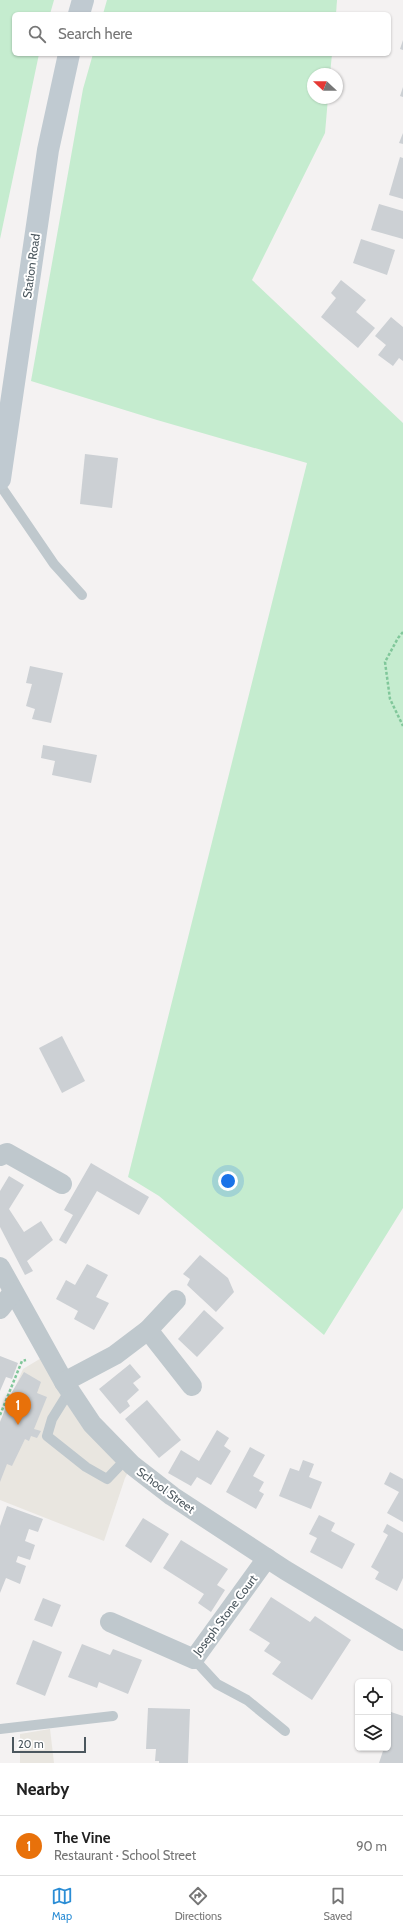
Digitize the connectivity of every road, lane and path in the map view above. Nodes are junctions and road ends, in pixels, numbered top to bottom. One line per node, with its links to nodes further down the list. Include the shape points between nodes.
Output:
1 (83, 0): 2 (main road)
2 (80, 12)
3 (69, 56): 4 (main road, Station Road, via 48,150)
4 (0, 479)
5 (0, 485): 6 (lane, via 54,564)
6 (82, 595)
7 (403, 632): 8 (path, via 385,662 390,699)
8 (403, 726)
9 (0, 1156): 10 (street, via 7,1153)
10 (62, 1184)
11 (0, 1267): 12 (street, School Street)
12 (13, 1292): 14 (street); 16 (street, School Street)
13 (176, 1300): 15 (street)
14 (0, 1309)
15 (148, 1330): 17 (street); 18 (street)
16 (47, 1351): 17 (street, School Street); 19 (path, via 22,1361)
17 (67, 1386): 20 (street, School Street, via 92,1424); 20 (lane, via 47,1436 86,1467 107,1479)
18 (192, 1386)
19 (0, 1416)
20 (126, 1459): 21 (street, School Street, via 172,1496)
21 (267, 1558): 23 (street, School Street); 24 (street, Joseph Stone Court)
22 (110, 1622): 24 (street, Joseph Stone Court)
23 (402, 1637)
24 (194, 1659): 27 (lane, via 217,1684 248,1700)
25 (113, 1716): 26 (lane)
26 (0, 1729)
27 (285, 1731)

